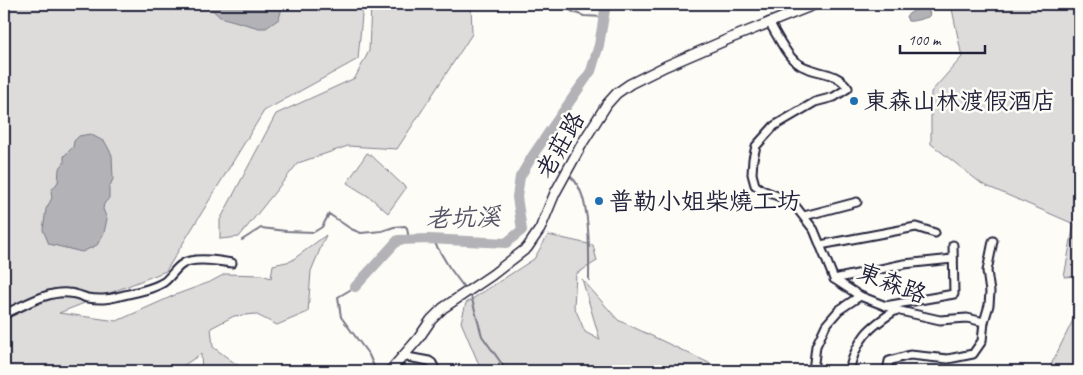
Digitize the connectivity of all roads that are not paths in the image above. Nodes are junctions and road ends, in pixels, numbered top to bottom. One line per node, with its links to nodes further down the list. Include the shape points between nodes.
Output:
1 (816, 4): 2 (street, 老莊路)
2 (769, 22): 4 (street, 東森路, via 796,62 835,77 848,88 834,97 815,102 774,126 756,146 752,174 755,185 785,199); 17 (street, 老莊路, via 666,66 618,93 607,104 566,173 540,229 527,248 444,308)
3 (857, 202): 4 (street)
4 (804, 216): 7 (street, 東森路)
5 (935, 233): 7 (street, via 916,228)
6 (993, 241): 16 (street, via 987,271 989,305)
7 (820, 245): 11 (street, 東森路)
8 (953, 245): 9 (street)
9 (953, 259): 11 (street, via 904,264); 13 (street, via 954,294)
10 (232, 262): 15 (street, via 189,261 181,264 169,278 147,290 102,300 69,293 44,296)
11 (834, 279): 12 (street, 東森路)
12 (860, 296): 13 (street, 東森路); 20 (street, via 839,310 826,325 816,346)
13 (885, 306): 14 (street, 東森路)
14 (896, 310): 16 (street, 東森路, via 940,320 967,318); 21 (street, via 876,323 861,339)
15 (4, 314)
16 (984, 322): 22 (street, via 982,341 973,354 948,359 910,354 889,360)
17 (402, 356): 18 (street, 老莊路); 19 (street, via 429,361)
18 (390, 371)
19 (436, 371)
20 (813, 371)
21 (849, 371)
22 (888, 371)

